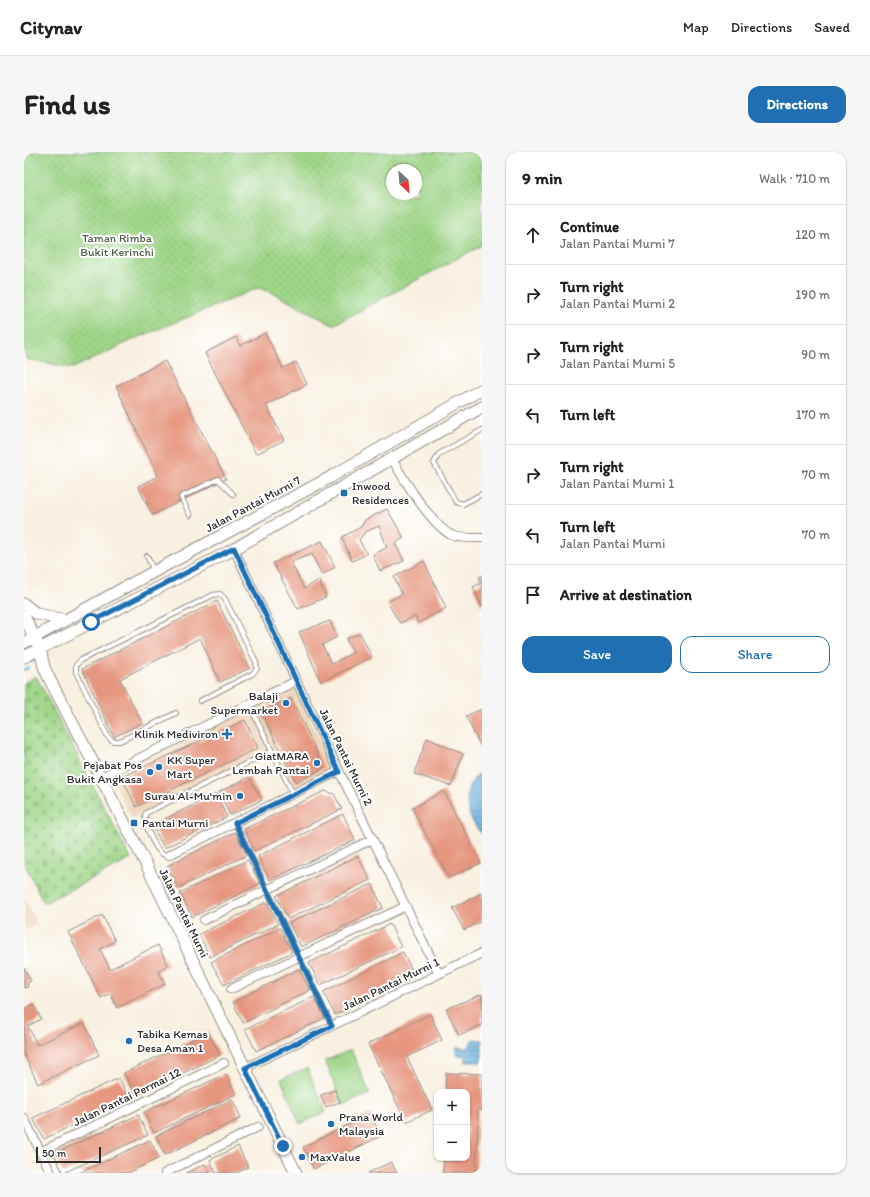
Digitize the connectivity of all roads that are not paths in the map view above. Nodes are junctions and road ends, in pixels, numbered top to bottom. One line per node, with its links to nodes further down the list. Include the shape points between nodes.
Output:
1 (482, 389): 11 (main road, Jalan Pantai Murni 7, via 330,478)
2 (482, 407): 4 (main road)
3 (482, 430): 6 (lane, via 439,454 434,463 456,502 463,504)
4 (392, 459): 8 (street, via 427,511 442,527 452,535); 9 (main road)
5 (232, 494): 7 (lane, via 218,479 181,497)
6 (482, 494)
7 (190, 514)
8 (482, 538)
9 (234, 548): 17 (main road); 18 (street, Jalan Pantai Murni 2)
10 (147, 556): 11 (lane)
11 (154, 571): 14 (main road, Jalan Pantai Murni 7)
12 (24, 604): 14 (main road, via 38,614)
13 (24, 616): 15 (main road)
14 (66, 620): 15 (main road, Jalan Pantai Murni 7)
15 (34, 637): 16 (main road, Jalan Pantai Murni 7); 17 (main road)
16 (24, 643): 17 (main road)
17 (32, 654): 24 (main road, Jalan Pantai Murni, via 44,667)
18 (296, 681): 20 (street); 23 (street, Jalan Pantai Murni 2)
19 (200, 701): 21 (lane, via 257,669 256,662 225,599 220,594 81,660 76,666 76,672 108,737 113,741 120,741)
20 (249, 704): 22 (lane); 24 (street)
21 (176, 713)
22 (272, 751): 25 (lane); 28 (lane, via 146,813 144,822 158,851 163,855)
23 (339, 772): 25 (street); 27 (street, Jalan Pantai Murni 2)
24 (101, 777): 38 (main road, Jalan Pantai Murni)
25 (293, 794): 26 (street)
26 (235, 823): 28 (street); 29 (lane)
27 (372, 839): 29 (street); 30 (street, Jalan Pantai Murni 2)
28 (169, 855)
29 (267, 889): 31 (street); 33 (lane)
30 (406, 906): 33 (street); 34 (street, Jalan Pantai Murni 2)
31 (204, 920)
32 (482, 953): 34 (street, Jalan Pantai Murni 1)
33 (299, 956): 35 (street); 36 (lane)
34 (439, 974): 36 (street, Jalan Pantai Murni 1)
35 (231, 989)
36 (332, 1026): 38 (street, Jalan Pantai Murni 1)
37 (224, 1063): 41 (street, Jalan Pantai Permai 12)
38 (245, 1068): 44 (main road, Jalan Pantai Murni)
39 (24, 1118): 41 (street)
40 (258, 1128): 43 (street)
41 (40, 1152): 42 (street)
42 (51, 1173)
43 (165, 1173)
44 (296, 1173)

